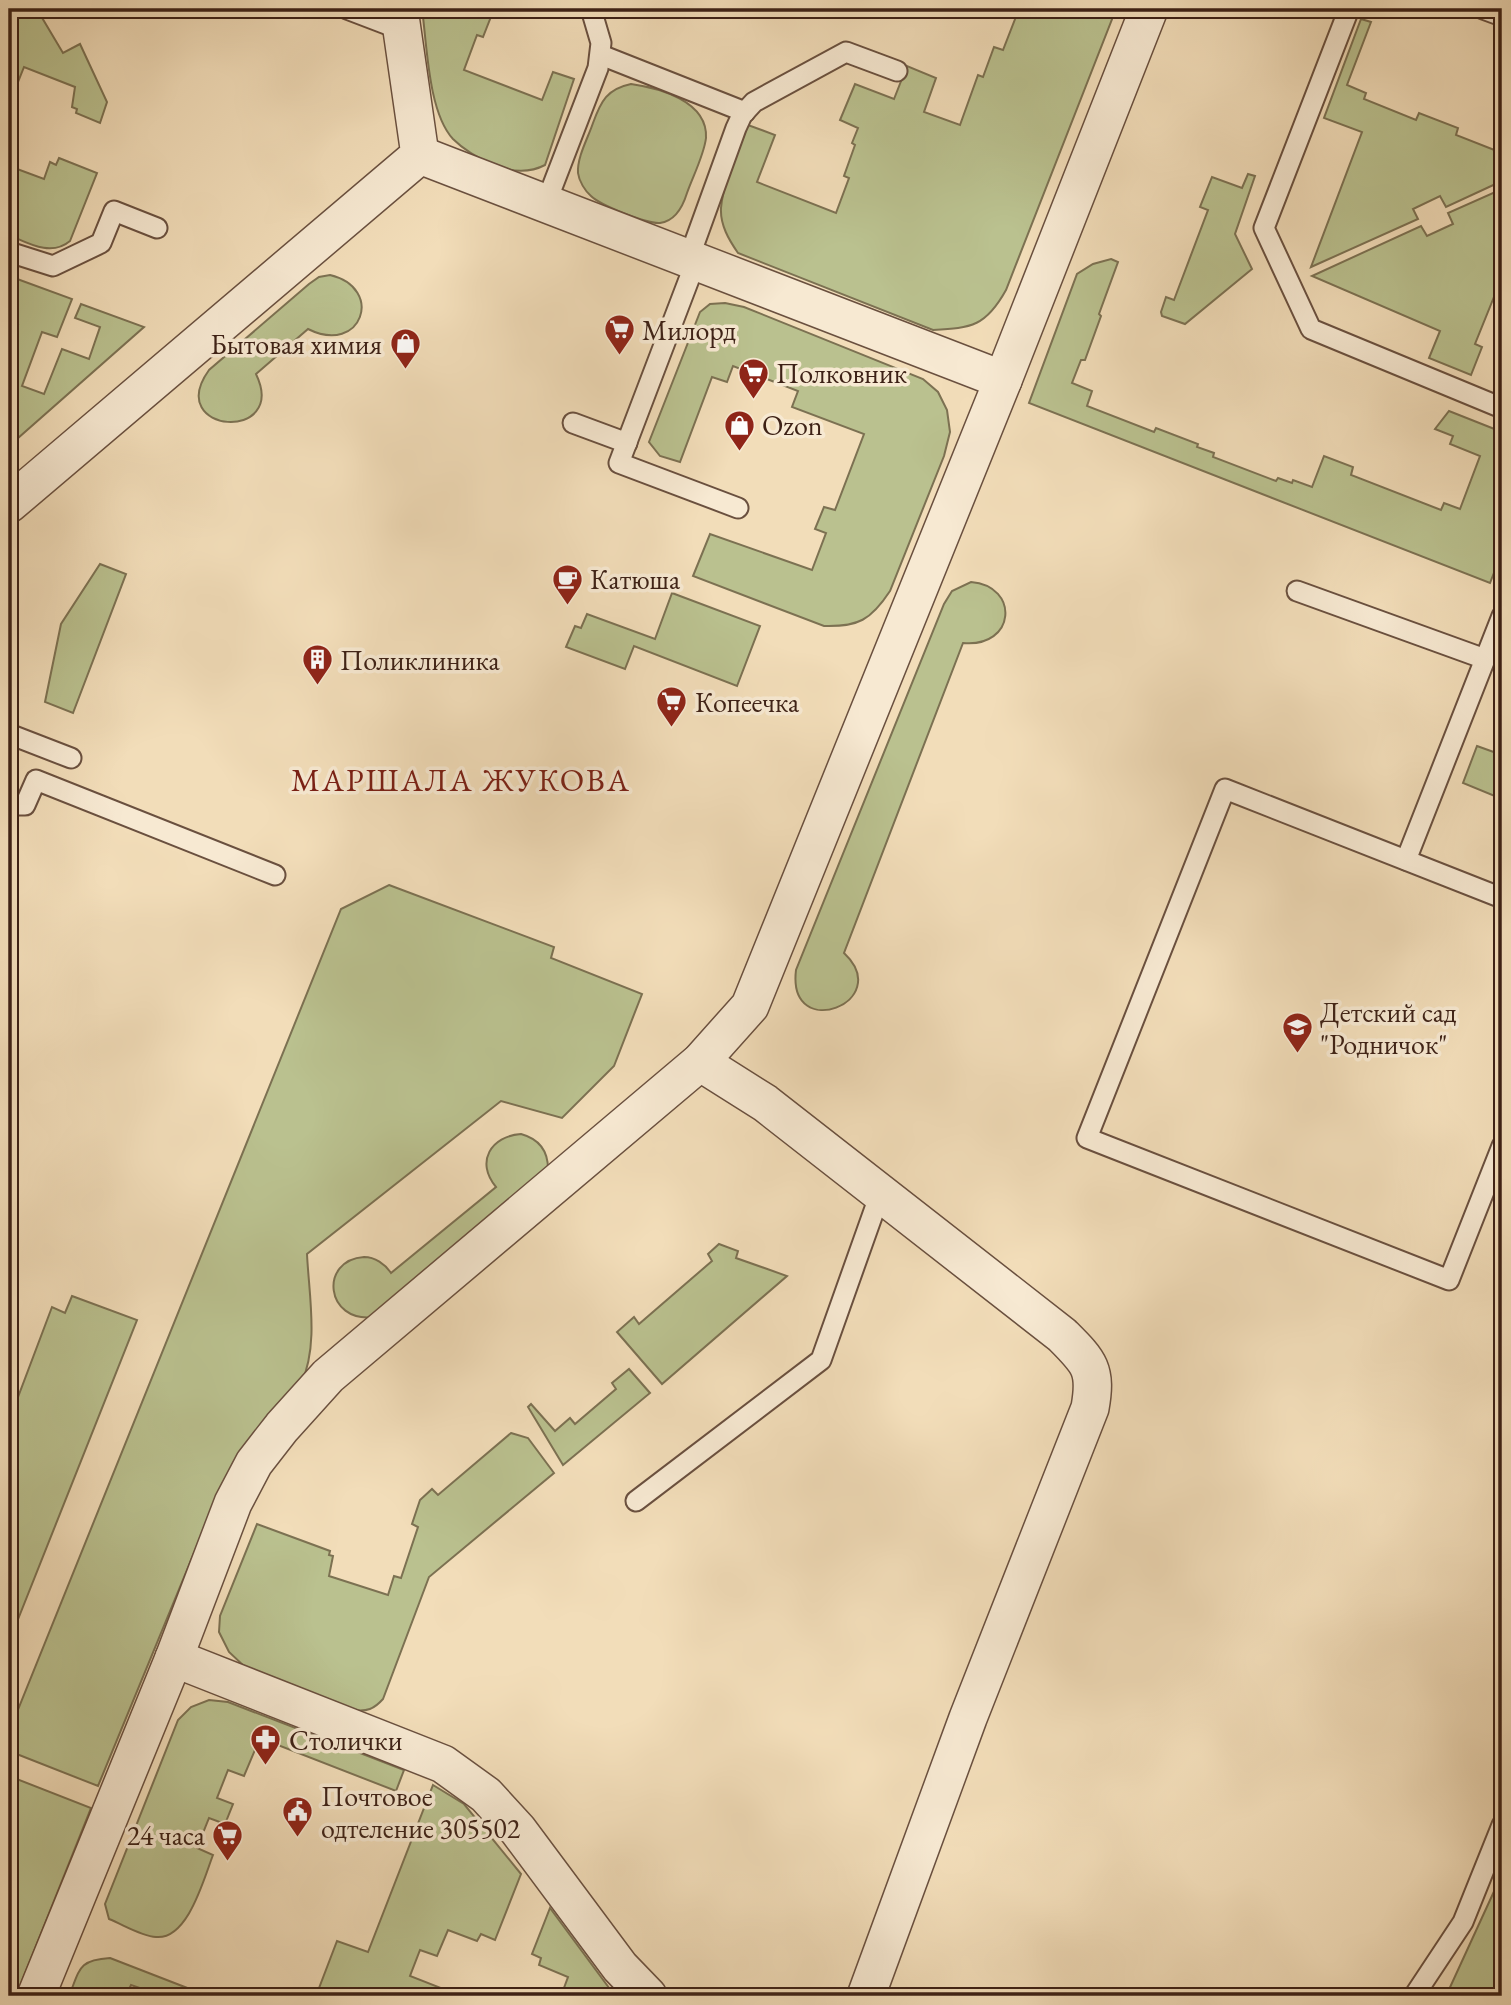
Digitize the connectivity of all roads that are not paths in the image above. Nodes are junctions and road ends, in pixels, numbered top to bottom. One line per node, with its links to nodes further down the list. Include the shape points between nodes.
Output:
1 (347, 9): 7 (lane)
2 (592, 9): 8 (lane)
3 (1149, 9): 16 (street)
4 (1349, 9): 17 (lane, via 1264,228 1311,329)
5 (1483, 9): 6 (lane)
6 (1502, 16)
7 (400, 19): 11 (street)
8 (601, 55): 10 (lane); 12 (lane)
9 (897, 71): 10 (lane, via 846,52 754,102)
10 (745, 112): 15 (lane)
11 (420, 155): 12 (street); 20 (street)
12 (546, 203): 15 (street)
13 (157, 228): 14 (lane, via 114,211 102,243 53,266)
14 (9, 252)
15 (692, 260): 16 (street); 19 (lane)
16 (1003, 380): 31 (street, via 750,1006)
17 (1502, 408)
18 (573, 423): 19 (lane)
19 (627, 443): 21 (lane, via 619,463)
20 (9, 504)
21 (738, 508)
22 (1297, 591): 24 (lane)
23 (1502, 616): 24 (lane)
24 (1485, 659): 28 (lane)
25 (9, 734): 26 (lane)
26 (71, 758)
27 (9, 805): 29 (lane, via 25,805 36,780)
28 (1406, 860): 30 (lane); 32 (lane, via 1225,789 1087,1139 1449,1280)
29 (275, 875)
30 (1502, 898)
31 (700, 1062): 33 (street, via 765,1103); 35 (street, via 328,1376 282,1427 254,1463 233,1503)
32 (1502, 1146)
33 (880, 1194): 34 (lane, via 821,1360); 39 (street, via 1062,1335 1082,1355 1094,1386 1090,1408 968,1718)
34 (636, 1501)
35 (174, 1658): 37 (street); 38 (street, via 443,1764 486,1795 518,1830 620,1967)
36 (1502, 1825): 40 (lane, via 1463,1922)
37 (36, 1996)
38 (648, 1996)
39 (866, 1996)
40 (1414, 1996)

